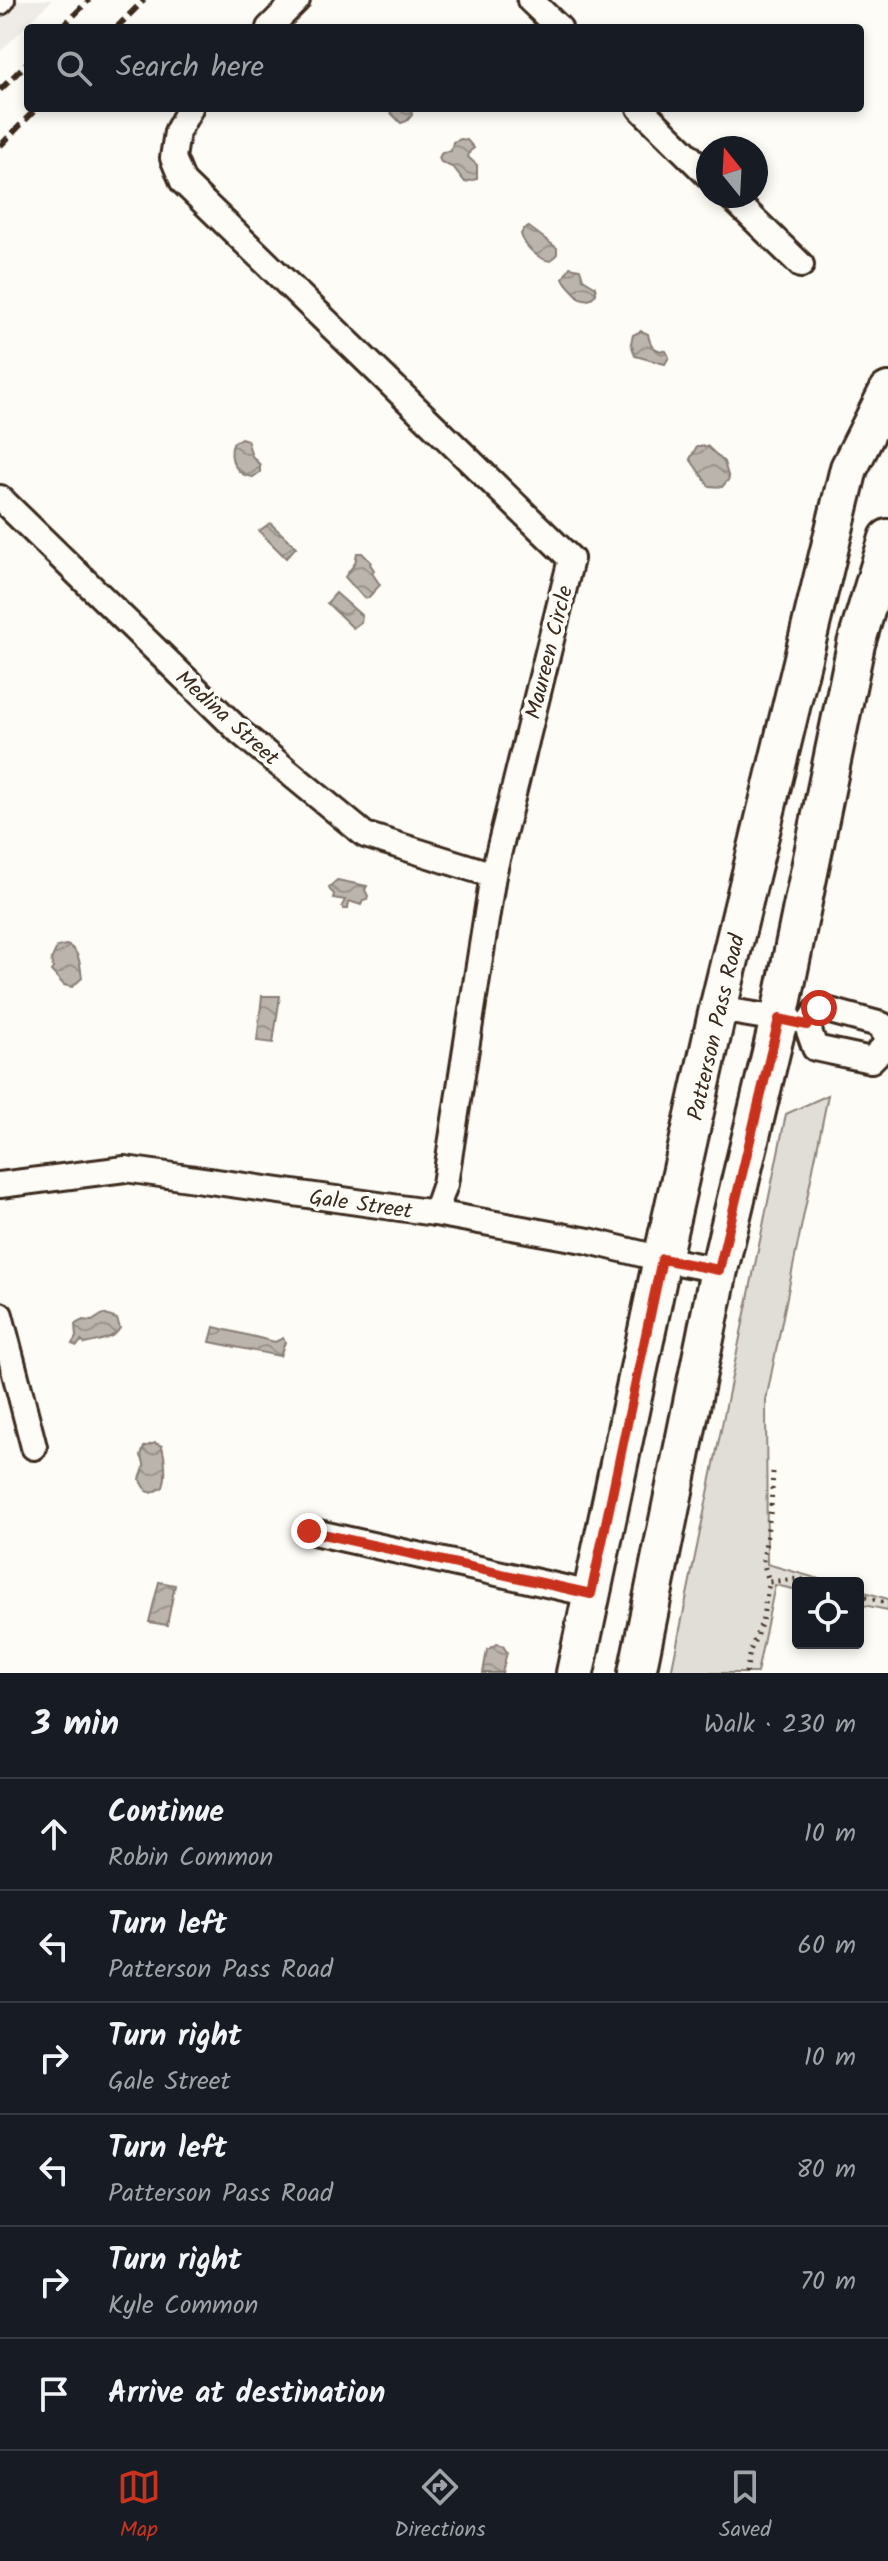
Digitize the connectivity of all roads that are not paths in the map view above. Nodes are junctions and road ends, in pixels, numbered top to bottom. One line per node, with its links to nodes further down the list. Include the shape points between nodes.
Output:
1 (297, 0): 3 (street)
2 (530, 0): 4 (street)
3 (273, 24)
4 (555, 24)
5 (188, 112): 13 (street, Maureen Circle, via 177,132 173,158 183,182 571,559)
6 (644, 112): 7 (street)
7 (696, 163)
8 (742, 208): 9 (street)
9 (801, 265)
10 (888, 391): 14 (main road, Patterson Pass Road, via 849,468)
11 (0, 498): 13 (street, Medina Street, via 240,732 365,835)
12 (888, 538): 15 (main road, via 856,644)
13 (493, 875): 18 (street, Maureen Circle, via 445,1184)
14 (718, 1009): 15 (street); 19 (main road, Patterson Pass Road)
15 (793, 1022): 16 (street, via 815,1048 871,1060); 16 (street, via 819,1008 882,1025); 20 (main road)
16 (887, 1044)
17 (0, 1185): 18 (street, Gale Street, via 125,1169)
18 (435, 1213): 19 (street, Gale Street)
19 (662, 1259): 20 (street, Gale Street); 24 (main road, Patterson Pass Road)
20 (719, 1270): 26 (main road)
21 (0, 1315): 22 (street)
22 (34, 1447)
23 (309, 1531): 24 (street)
24 (591, 1594): 25 (main road, Patterson Pass Road)
25 (575, 1673)
26 (637, 1673)

